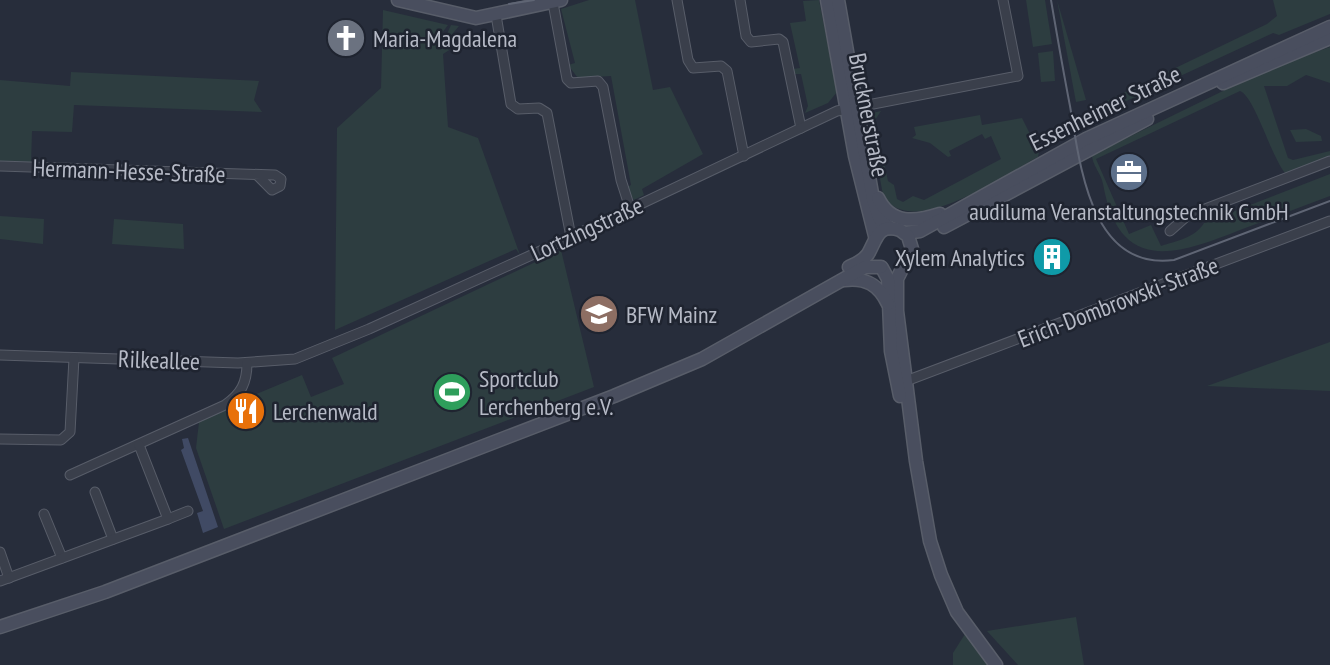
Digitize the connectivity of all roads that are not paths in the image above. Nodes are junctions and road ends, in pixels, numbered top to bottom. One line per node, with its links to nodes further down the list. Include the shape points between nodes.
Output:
1 (398, 0): 10 (main road)
2 (463, 0): 10 (main road)
3 (677, 0): 15 (street, via 692,68 721,65 727,71)
4 (740, 0): 14 (street, via 751,43 783,42)
5 (827, 0): 13 (main road, Brucknerstraße)
6 (838, 0): 13 (main road, Brucknerstraße)
7 (1003, 0): 13 (street, Lortzingstraße, via 1018,76)
8 (557, 1): 9 (main road); 20 (street, via 567,79 571,83 598,81 603,87)
9 (496, 15): 10 (main road); 27 (street, via 511,104 547,113)
10 (466, 16)
11 (1330, 27): 21 (main road, Essenheimer Straße, via 1086,139)
12 (1330, 38): 28 (main road, Essenheimer Straße, via 1181,102 976,209)
13 (852, 107): 14 (street, Lortzingstraße); 18 (main road, Brucknerstraße); 26 (main road, Brucknerstraße, via 865,206)
14 (801, 128): 15 (street, Lortzingstraße)
15 (744, 156): 20 (street, Lortzingstraße)
16 (1330, 161): 24 (street, via 1187,216)
17 (0, 166): 19 (street, Hermann-Hesse-Straße)
18 (870, 174): 21 (main road, via 882,207 901,219 921,220); 23 (main road, Brucknerstraße, via 879,218)
19 (257, 175)
20 (630, 208): 27 (street, Lortzingstraße)
21 (957, 209): 25 (main road, Essenheimer Straße, via 920,232)
22 (1330, 221): 39 (street, Erich-Dombrowski-Straße)
23 (890, 228): 25 (main road); 26 (main road)
24 (1170, 231)
25 (905, 233): 28 (main road)
26 (875, 236): 29 (main road)
27 (571, 237): 34 (street, Lortzingstraße)
28 (912, 249): 30 (main road)
29 (870, 250): 31 (main road); 38 (main road, via 860,261)
30 (902, 267): 31 (main road); 39 (main road, via 896,297)
31 (882, 268): 32 (main road, via 869,266); 33 (main road, via 888,279)
32 (841, 281): 33 (main road, via 869,282); 38 (main road, via 723,348)
33 (888, 304): 42 (main road, via 891,351)
34 (316, 351): 37 (street, Rilkeallee, via 287,361)
35 (0, 355): 36 (street, Rilkeallee)
36 (74, 358): 37 (street, Rilkeallee); 40 (street, via 70,432 61,440)
37 (247, 363): 41 (street, via 246,379 237,397)
38 (665, 375): 52 (main road, via 118,587)
39 (906, 381): 42 (main road)
40 (0, 439)
41 (139, 445): 43 (street); 47 (street)
42 (916, 461): 53 (main road, via 930,541 946,588 971,635)
43 (70, 475)
44 (95, 492): 48 (street)
45 (188, 511): 47 (street)
46 (44, 514): 50 (street)
47 (168, 519): 48 (street)
48 (113, 539): 50 (street)
49 (0, 552): 51 (street)
50 (62, 558): 51 (street)
51 (5, 579)
52 (0, 627)
53 (996, 665)

